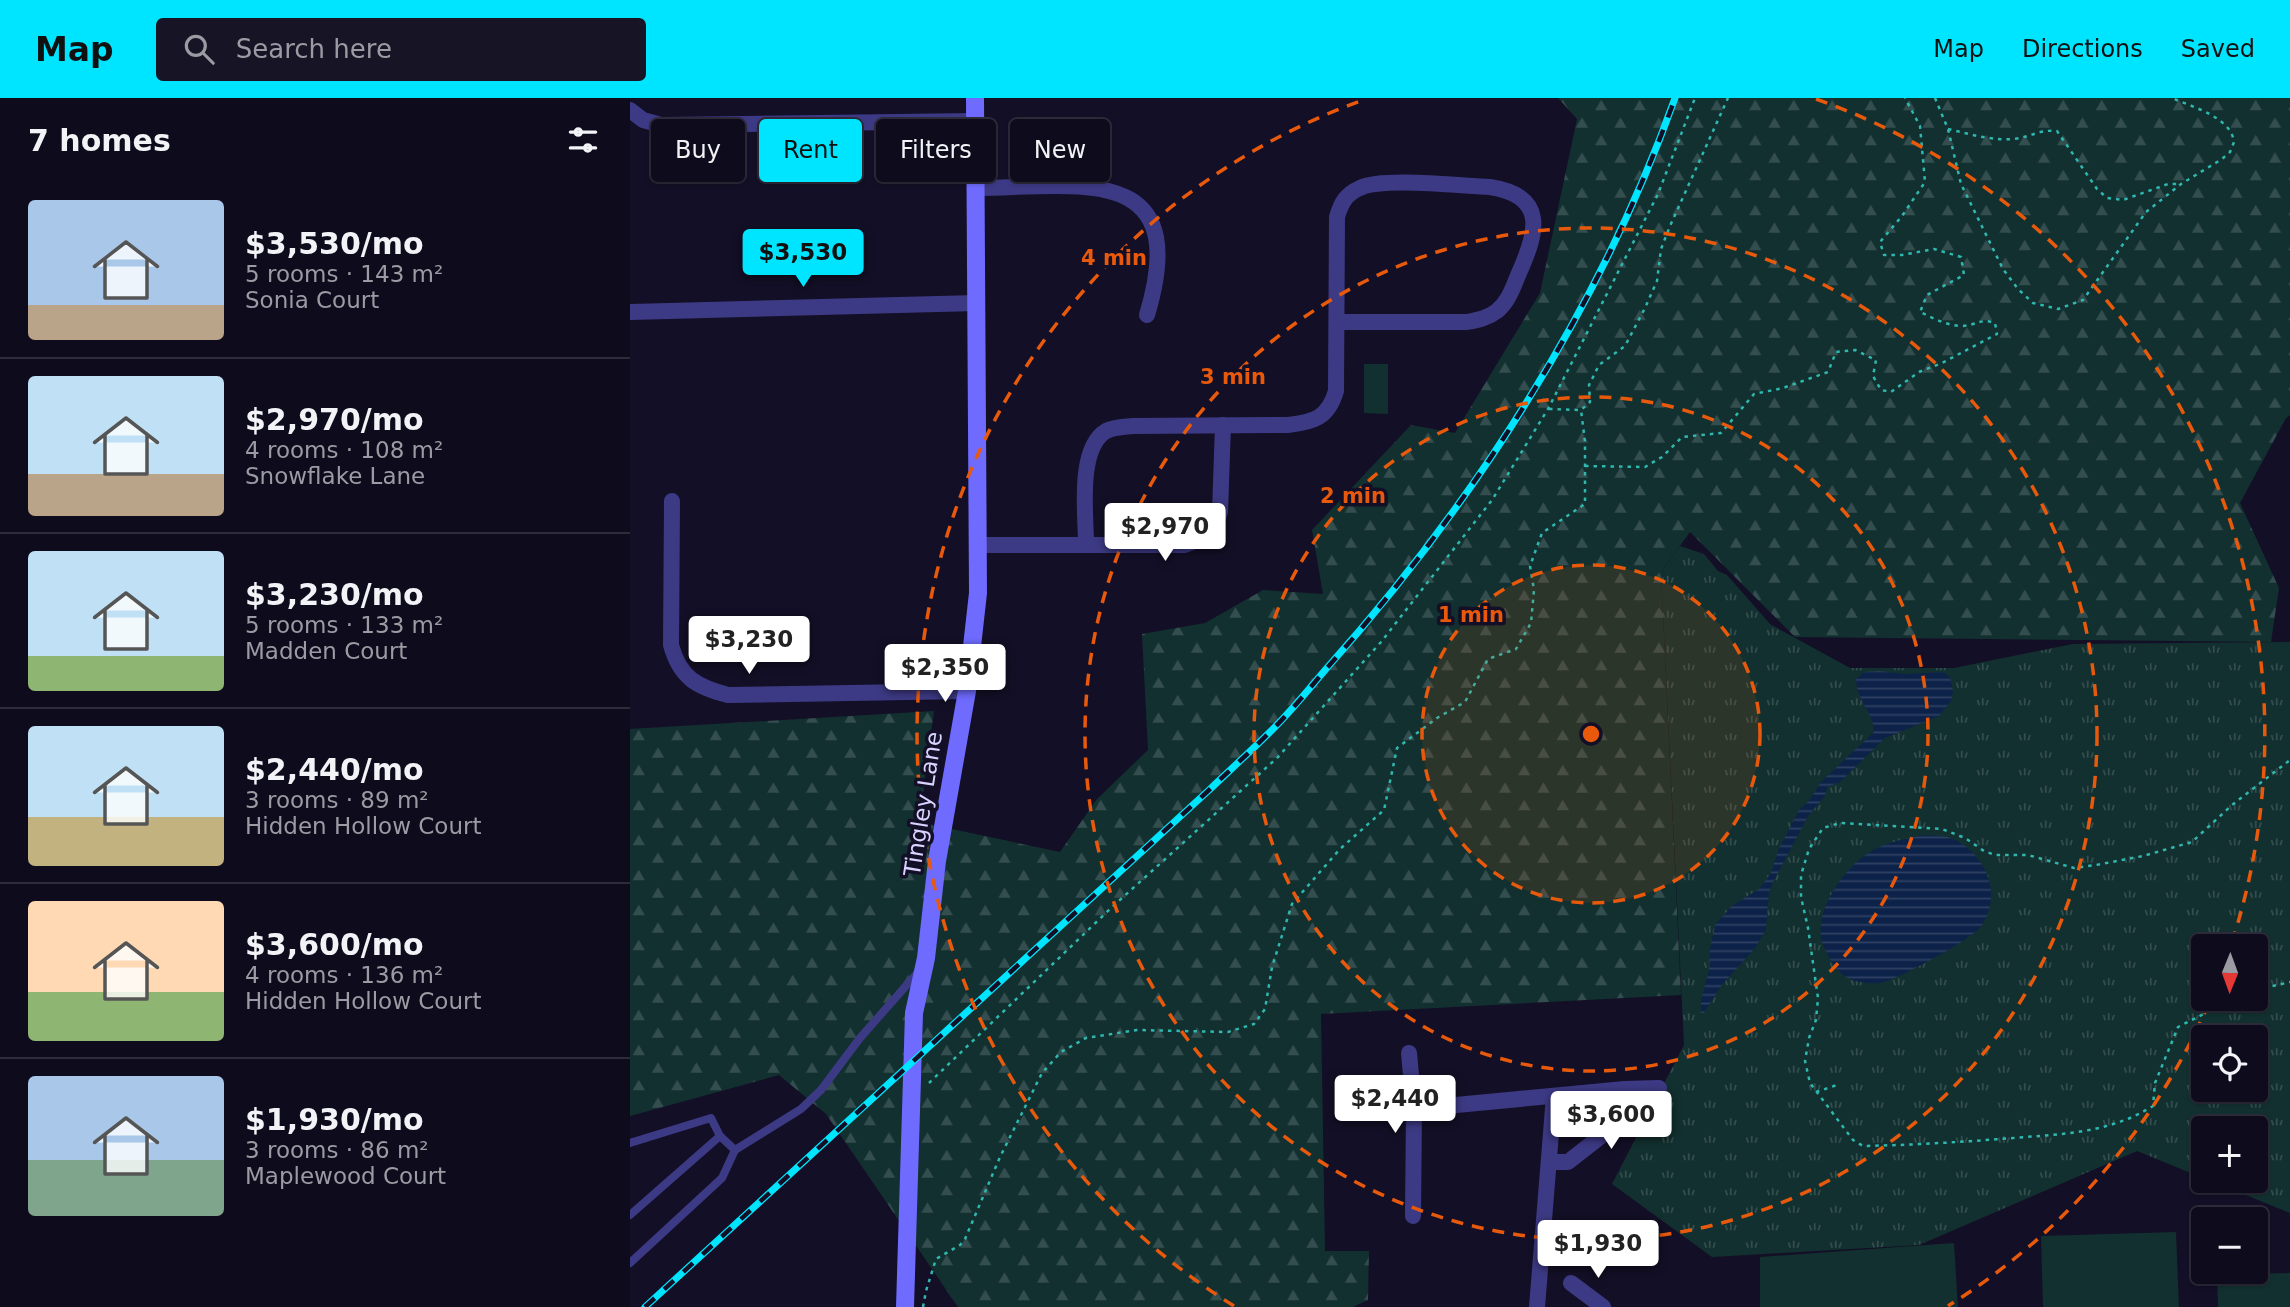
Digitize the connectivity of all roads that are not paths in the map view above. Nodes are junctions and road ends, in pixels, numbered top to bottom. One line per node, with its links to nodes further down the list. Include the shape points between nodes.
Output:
1 (975, 98): 3 (street, Tingley Lane)
2 (630, 110): 4 (street, via 661,125)
3 (975, 119)
4 (876, 122)
5 (975, 182): 6 (street, Tingley Lane)
6 (975, 188): 7 (street, Tingley Lane); 9 (street, via 1081,187 1131,198 1145,210 1158,246)
7 (976, 303): 8 (street); 14 (street, Tingley Lane)
8 (630, 312)
9 (1147, 315)
10 (1337, 322): 10 (street, via 1467,322 1499,310 1531,247 1534,219 1527,205 1507,190 1490,187 1382,183 1359,188 1341,204 1337,217); 11 (street, via 1335,391 1329,409 1308,423)
11 (1223, 425): 13 (street, via 1133,426 1105,432 1095,442 1086,466); 13 (street, via 1220,512 1209,533 1184,545)
12 (672, 501): 15 (street, via 671,645 676,664 705,689 728,695)
13 (1086, 544): 14 (street)
14 (978, 545): 15 (street, Tingley Lane, via 978,593)
15 (967, 691): 16 (street, Tingley Lane)
16 (924, 965): 24 (lane, via 821,1090 800,1109); 30 (street, Tingley Lane, via 914,1013)
17 (1409, 1053): 21 (street)
18 (1659, 1088): 19 (street)
19 (1625, 1089): 20 (street); 25 (street, via 1614,1126 1568,1162)
20 (1554, 1096): 21 (street); 25 (street)
21 (1414, 1109): 27 (street)
22 (720, 1136): 23 (lane, via 711,1118); 24 (lane); 26 (lane)
23 (630, 1143)
24 (735, 1150): 28 (lane, via 722,1178)
25 (1549, 1162): 31 (street)
26 (630, 1215)
27 (1413, 1216)
28 (630, 1263)
29 (1572, 1283): 32 (street)
30 (905, 1307)
31 (1537, 1307)
32 (1603, 1307)

